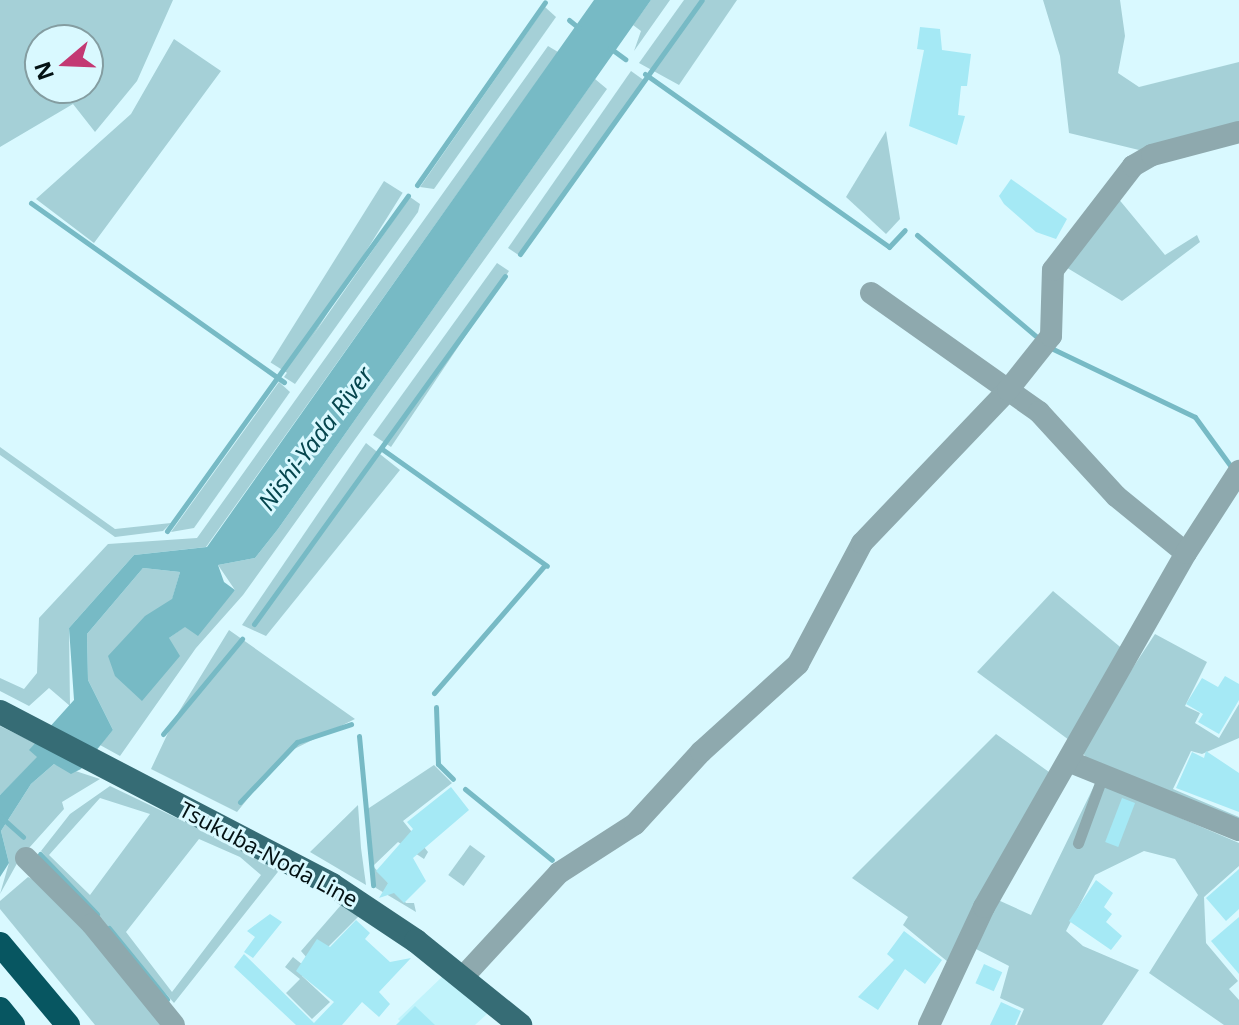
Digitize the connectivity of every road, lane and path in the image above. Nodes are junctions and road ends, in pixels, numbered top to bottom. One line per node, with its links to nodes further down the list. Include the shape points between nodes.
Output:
1 (1239, 132): 3 (street, via 1152,155 1133,166 1053,270 1051,336)
2 (871, 293): 3 (street)
3 (1008, 390): 5 (street, via 1068,438 1116,496); 13 (street, via 862,543 798,664 701,752 635,824 559,873)
4 (1239, 471): 5 (street)
5 (1186, 553): 7 (street)
6 (0, 712): 13 (main road, Tsukuba-Noda Line, via 332,885)
7 (1068, 761): 8 (street); 19 (street, via 984,907)
8 (1103, 775): 9 (street); 10 (lane)
9 (1239, 830)
10 (1078, 843)
11 (26, 858): 17 (street, via 92,924)
12 (0, 944): 16 (highway)
13 (463, 977): 18 (main road, Tsukuba-Noda Line)
14 (0, 1009): 15 (highway)
15 (13, 1025)
16 (68, 1025)
17 (174, 1025)
18 (520, 1025)
19 (929, 1025)

